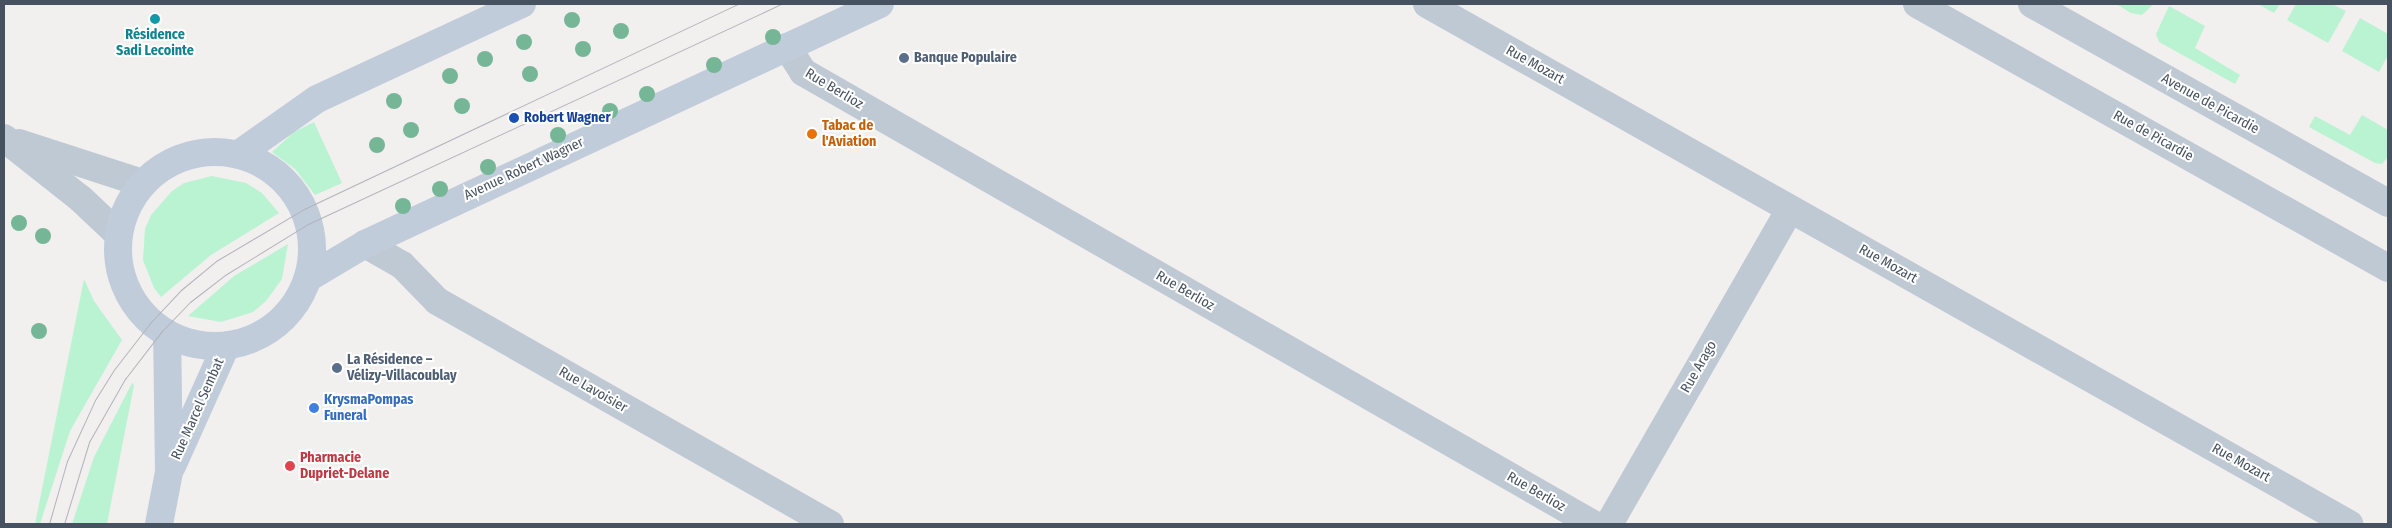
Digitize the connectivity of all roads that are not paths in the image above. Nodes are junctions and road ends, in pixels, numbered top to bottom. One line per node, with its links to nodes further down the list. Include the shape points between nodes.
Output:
1 (522, 4): 8 (main road, via 317,99)
2 (880, 4): 6 (main road, Avenue Robert Wagner)
3 (1426, 4): 11 (street, Rue Mozart)
4 (1917, 4): 14 (street, Rue de Picardie)
5 (2032, 4): 10 (street, Avenue de Picardie)
6 (787, 47): 13 (main road, Avenue Robert Wagner); 21 (street, Rue Berlioz, via 803,72)
7 (4, 139): 9 (street); 12 (street)
8 (239, 154): 9 (main road, via 197,153 158,169); 15 (main road, via 259,162 277,175 304,209 312,244)
9 (142, 183): 12 (main road, via 125,209)
10 (2388, 203)
11 (1790, 209): 22 (street, Rue Arago); 23 (street, Rue Mozart)
12 (118, 234): 16 (main road, via 117,257 127,292 151,322)
13 (365, 244): 15 (main road, Avenue Robert Wagner); 20 (street, Rue Lavoisier, via 402,265 438,301)
14 (2388, 268)
15 (308, 278): 17 (main road, via 290,311 277,324 244,342)
16 (167, 334): 17 (main road, via 196,344); 18 (main road, Rue Marcel Sembat)
17 (226, 346): 18 (main road, Rue Marcel Sembat)
18 (169, 472): 19 (main road, Rue Marcel Sembat)
19 (159, 524)
20 (830, 524)
21 (1593, 524)
22 (1609, 524)
23 (2349, 524)

